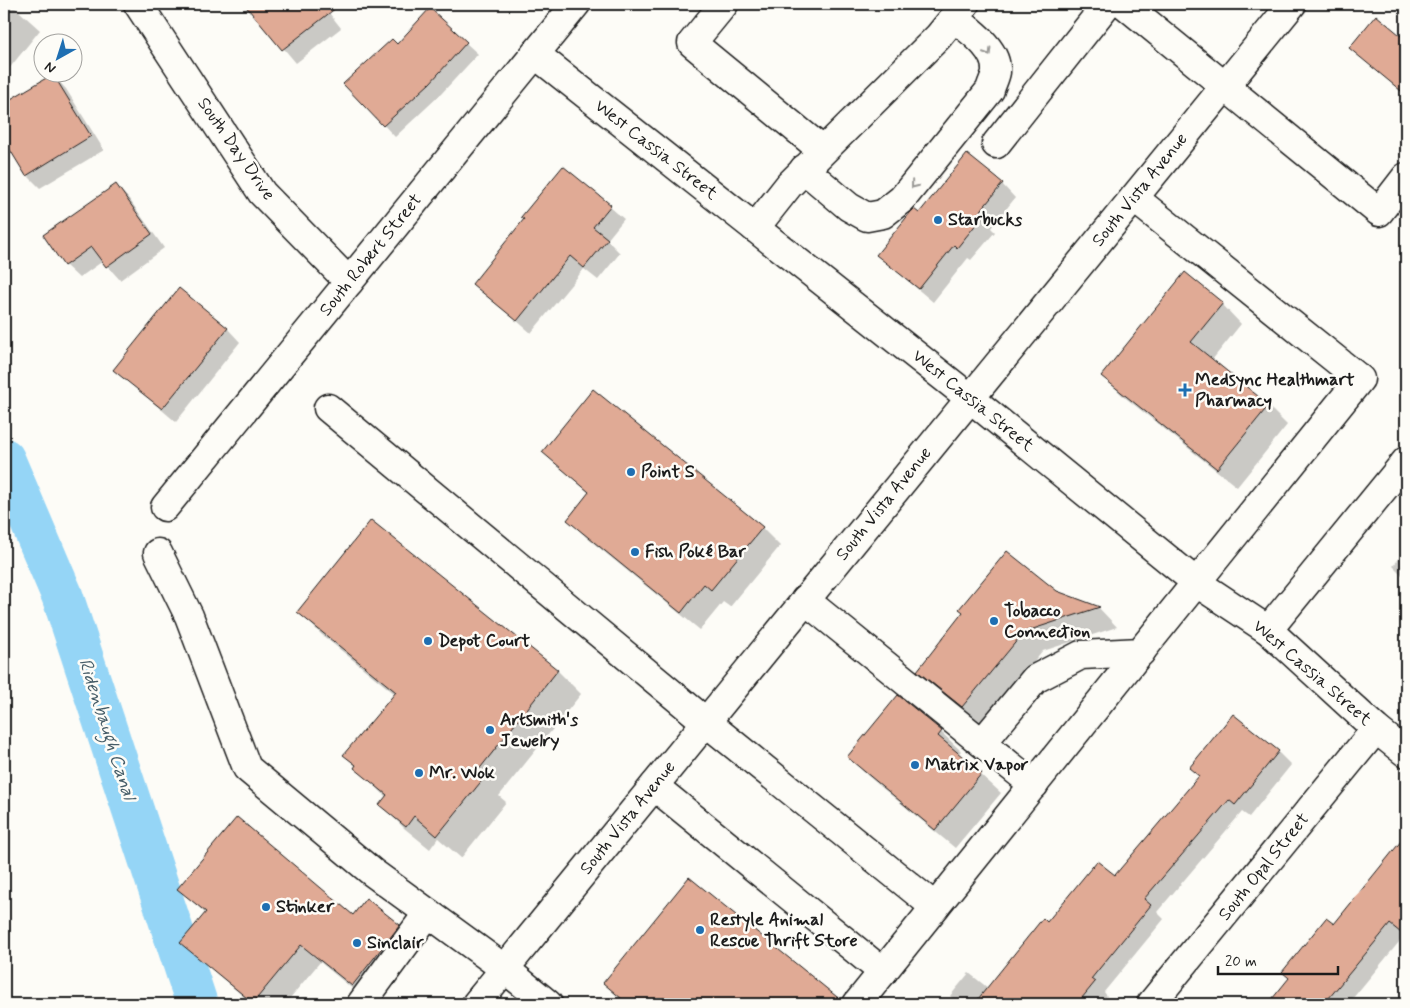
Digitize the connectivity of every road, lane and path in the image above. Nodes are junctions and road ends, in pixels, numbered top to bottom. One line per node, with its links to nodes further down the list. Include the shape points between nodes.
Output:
1 (138, 4): 15 (street, South Day Drive, via 262,193)
2 (576, 4): 8 (street, South Robert Street)
3 (724, 4): 11 (street, via 692,43)
4 (1106, 4): 10 (street)
5 (1292, 4): 9 (street, South Vista Avenue)
6 (1132, 6): 9 (street)
7 (959, 11): 11 (street, via 938,37); 11 (street, one-way to 11, via 991,54 996,71 990,90 902,199 883,214 867,217 849,207)
8 (535, 54): 14 (street, West Cassia Street); 15 (street, South Robert Street)
9 (1225, 86): 12 (street, via 1378,212); 13 (street, South Vista Avenue)
10 (996, 144)
11 (813, 160): 14 (street)
12 (1406, 177)
13 (1134, 198): 16 (street, South Vista Avenue); 21 (street, via 1360,379)
14 (755, 228): 16 (street, West Cassia Street)
15 (349, 282): 19 (street, South Robert Street)
16 (970, 398): 21 (street, West Cassia Street); 22 (street, South Vista Avenue)
17 (328, 408): 25 (street)
18 (1406, 461): 23 (street)
19 (165, 507)
20 (158, 553): 32 (street, via 189,616 247,768 372,872)
21 (1197, 583): 23 (street, West Cassia Street); 24 (street)
22 (805, 600): 25 (street, South Vista Avenue); 27 (street)
23 (1268, 630): 26 (street, West Cassia Street)
24 (1141, 652): 27 (street, via 1081,655 1035,680); 29 (street)
25 (706, 722): 30 (street, South Vista Avenue); 31 (street)
26 (1376, 729): 28 (street, West Cassia Street); 39 (street, South Opal Street)
27 (982, 743): 29 (street)
28 (1406, 753)
29 (1034, 785): 31 (street)
30 (654, 786): 33 (street, South Vista Avenue); 34 (street)
31 (935, 907): 34 (street)
32 (428, 913): 33 (street); 35 (street)
33 (505, 969): 36 (street, South Vista Avenue); 37 (street)
34 (883, 972): 38 (street)
35 (360, 1004)
36 (476, 1004)
37 (548, 1004)
38 (857, 1004)
39 (1151, 1004)

